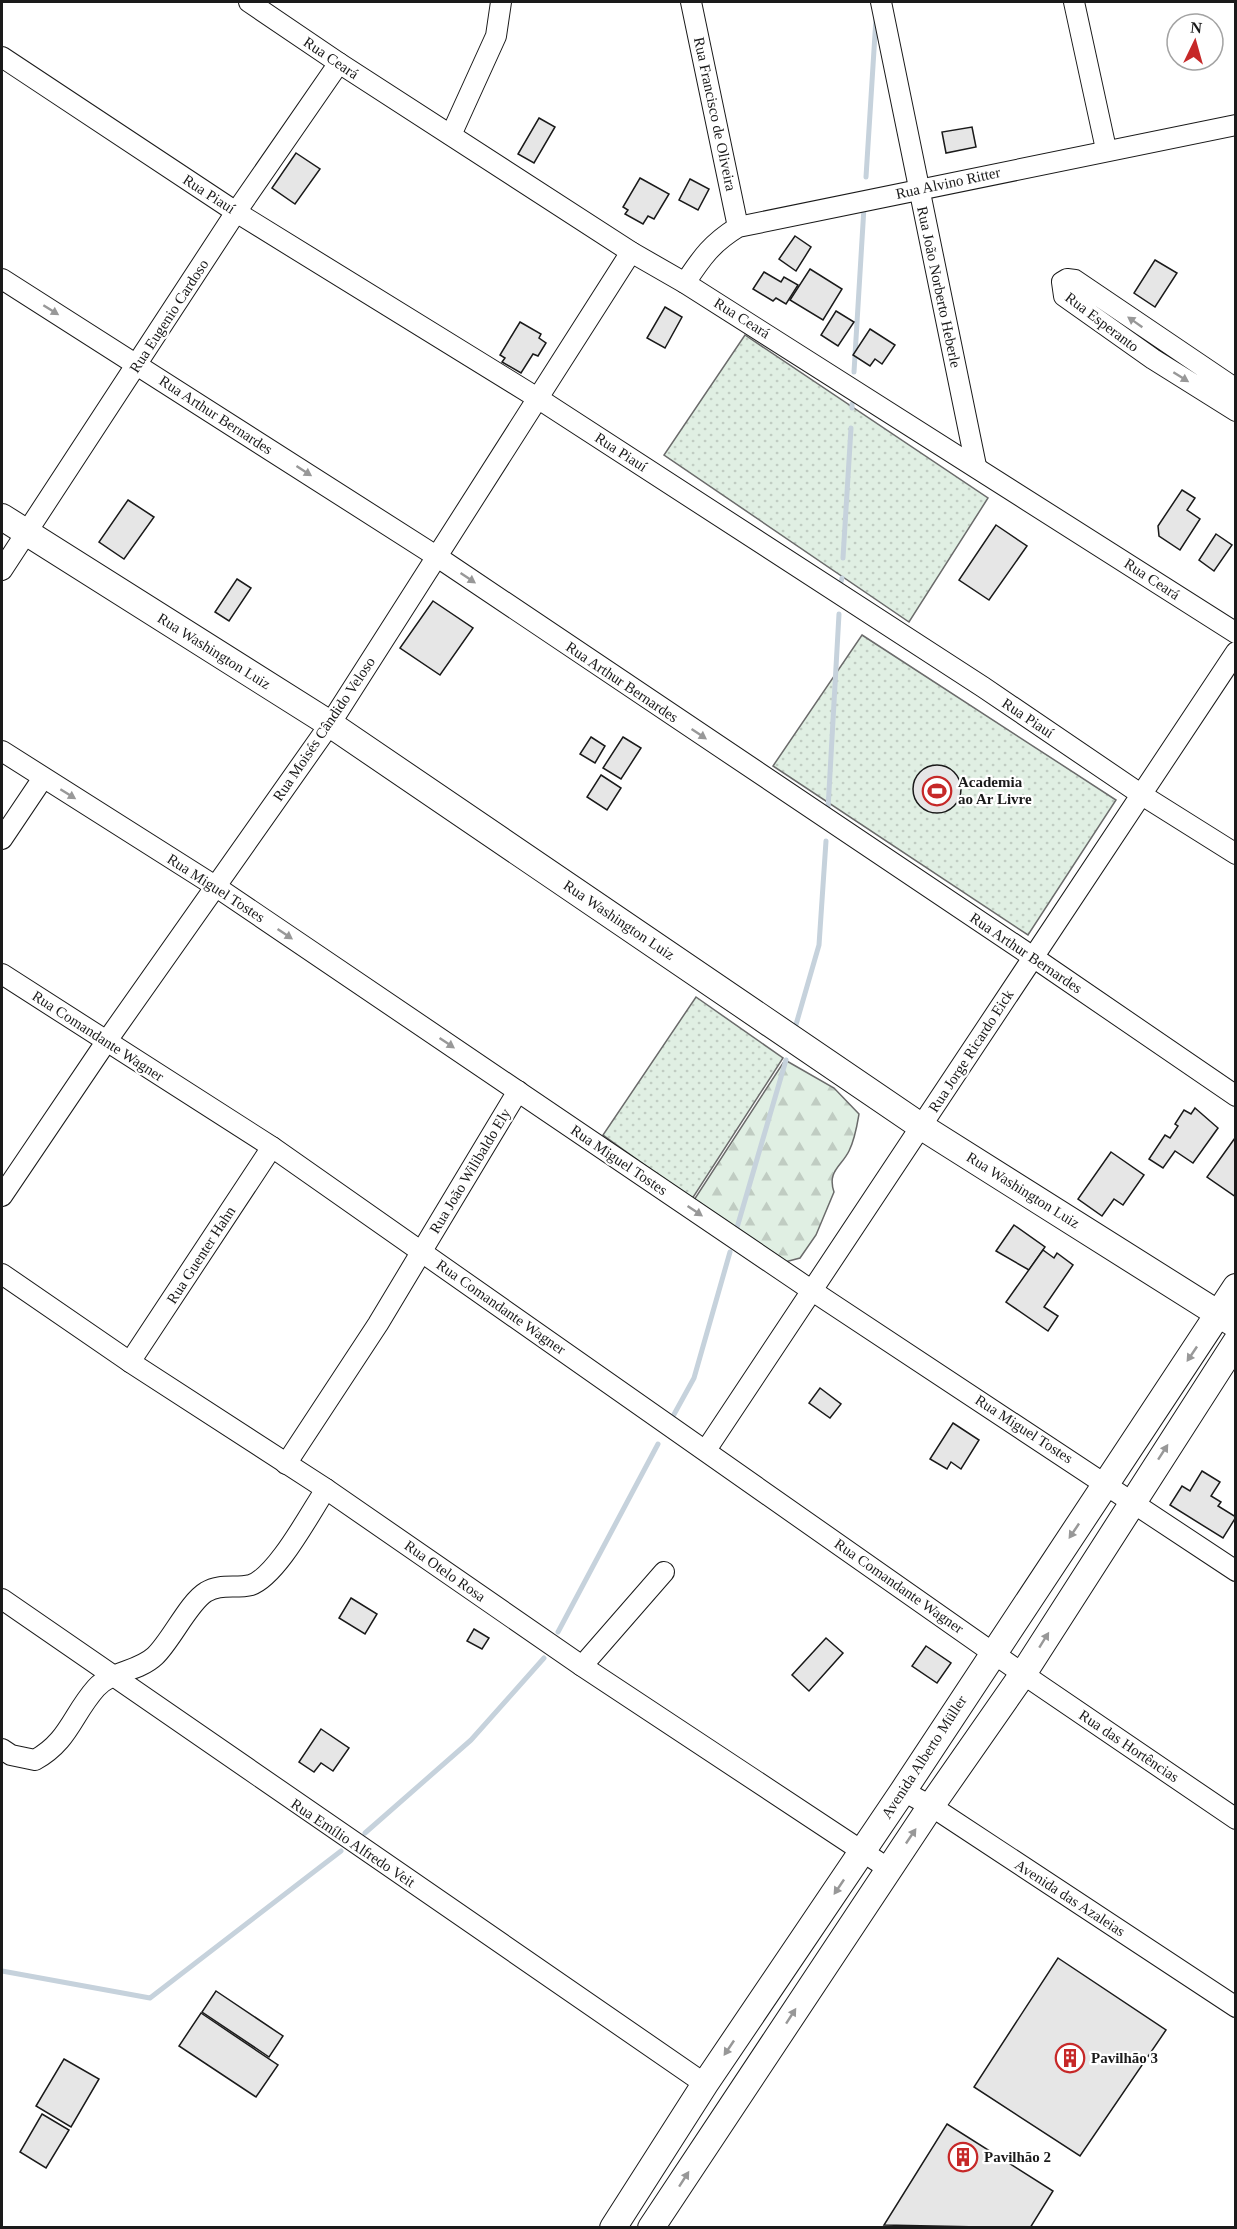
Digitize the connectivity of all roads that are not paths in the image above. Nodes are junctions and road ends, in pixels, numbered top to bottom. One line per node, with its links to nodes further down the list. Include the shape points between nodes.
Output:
1 (249, 2): 7 (street, Rua Ceará)
2 (501, 2): 9 (street, via 496,36)
3 (691, 2): 13 (street, Rua Francisco de Oliveira)
4 (881, 2): 11 (street, Rua João Norberto Heberle)
5 (1074, 2): 10 (street)
6 (2, 57): 12 (street, Rua Piauí)
7 (339, 63): 9 (street, Rua Ceará); 12 (street, Rua Eugenio Cardoso)
8 (1236, 125): 10 (street, Rua Alvino Ritter)
9 (451, 135): 14 (street, Rua Ceará)
10 (1106, 149): 11 (street, Rua Alvino Ritter)
11 (919, 190): 13 (street, Rua Alvino Ritter); 23 (street, Rua João Norberto Heberle)
12 (236, 212): 19 (street, Rua Eugenio Cardoso); 21 (street, Rua Piauí)
13 (738, 226): 16 (street, Rua Alvino Ritter, via 707,250)
14 (631, 252): 16 (street, Rua Ceará); 21 (street, Rua Moisés Cândido Veloso)
15 (2, 279): 19 (street, Rua Arthur Bernardes, one-way to 19)
16 (685, 283): 23 (street, Rua Ceará)
17 (1163, 342): 18 (street); 18 (street, Rua Esperanto, one-way to 18, via 1075,280 1062,282 1064,296); 20 (street, Rua Esperanto)
18 (1153, 359): 22 (street, Rua Esperanto, one-way to 22)
19 (138, 364): 25 (street, Rua Eugenio Cardoso); 26 (street, Rua Arthur Bernardes, one-way to 26)
20 (1236, 389)
21 (539, 399): 26 (street, Rua Moisés Cândido Veloso); 33 (street, Rua Piauí)
22 (1236, 411)
23 (976, 466): 28 (street, Rua Ceará)
24 (2, 517): 25 (main road, Rua Washington Luiz)
25 (26, 533): 27 (street, Rua Eugenio Cardoso); 30 (main road, Rua Washington Luiz)
26 (436, 556): 30 (street, Rua Moisés Cândido Veloso); 37 (street, Rua Arthur Bernardes, one-way to 37)
27 (2, 570)
28 (1236, 633)
29 (1236, 652): 33 (street, Rua Jorge Ricardo Eick)
30 (330, 724): 36 (street, Rua Moisés Cândido Veloso); 42 (main road, Rua Washington Luiz)
31 (2, 751): 32 (street, Rua Miguel Tostes)
32 (44, 778): 34 (street); 36 (street, Rua Miguel Tostes, one-way to 36)
33 (1142, 795): 35 (street, Rua Piauí); 37 (street, Rua Jorge Ricardo Eick)
34 (2, 839)
35 (1236, 854)
36 (214, 886): 39 (street, Rua Moisés Cândido Veloso); 40 (street, Rua Miguel Tostes, one-way to 40)
37 (1033, 957): 41 (street, Rua Arthur Bernardes); 42 (street, Rua Jorge Ricardo Eick)
38 (2, 974): 39 (street, Rua Comandante Wagner)
39 (106, 1042): 43 (street, Rua Comandante Wagner); 44 (street, Rua Moisés Cândido Veloso)
40 (518, 1091): 45 (street, Rua João Wilibaldo Ely); 48 (street, Rua Miguel Tostes, one-way to 48)
41 (1236, 1096)
42 (922, 1127): 48 (street, Rua Jorge Ricardo Eick); 49 (main road, Rua Washington Luiz)
43 (272, 1147): 45 (street, Rua Comandante Wagner); 51 (street, Rua Guenter Hahn)
44 (2, 1196)
45 (423, 1251): 52 (street, Rua Comandante Wagner); 53 (street, Rua João Wilibaldo Ely)
46 (2, 1274): 51 (street, Rua Otelo Rosa)
47 (1236, 1287): 49 (main road, Avenida Alberto Müller)
48 (811, 1290): 52 (street, Rua Jorge Ricardo Eick); 54 (street, Rua Miguel Tostes)
49 (1227, 1319): 54 (main road, Avenida Alberto Müller, one-way to 54)
50 (1236, 1342): 56 (main road, one-way to 50)
51 (130, 1362): 53 (street, Rua Otelo Rosa)
52 (706, 1450): 60 (street, Rua Comandante Wagner)
53 (286, 1464): 55 (street, Rua Otelo Rosa)
54 (1106, 1483): 56 (street, Rua Miguel Tostes); 60 (main road, Avenida Alberto Müller, one-way to 60)
55 (326, 1489): 61 (street, Rua Otelo Rosa); 63 (street, via 271,1571 251,1585 218,1587 204,1593 156,1656 141,1667)
56 (1131, 1501): 57 (street, Rua Miguel Tostes); 62 (main road, one-way to 56)
57 (1236, 1571)
58 (664, 1572): 61 (street)
59 (2, 1599): 63 (street, Rua Emílio Alfredo Veit)
60 (993, 1651): 62 (street, Rua Comandante Wagner); 65 (main road, Avenida Alberto Müller)
61 (582, 1666): 68 (street, Rua Otelo Rosa)
62 (1023, 1674): 66 (main road); 67 (street, Rua das Hortências)
63 (111, 1677): 64 (street, via 96,1687 54,1750 35,1760); 71 (street, Rua Emílio Alfredo Veit)
64 (2, 1749)
65 (903, 1791): 66 (street, Avenida das Azaleias); 68 (main road, Avenida Alberto Müller)
66 (931, 1806): 69 (main road, one-way to 66); 70 (street, Avenida das Azaleias)
67 (1236, 1819)
68 (862, 1853): 69 (street, Rua Otelo Rosa); 71 (main road, Avenida Alberto Müller, one-way to 71)
69 (889, 1869): 73 (main road, one-way to 69)
70 (1236, 2007)
71 (705, 2084): 72 (main road, Avenida Alberto Müller)
72 (613, 2228)
73 (651, 2228)

